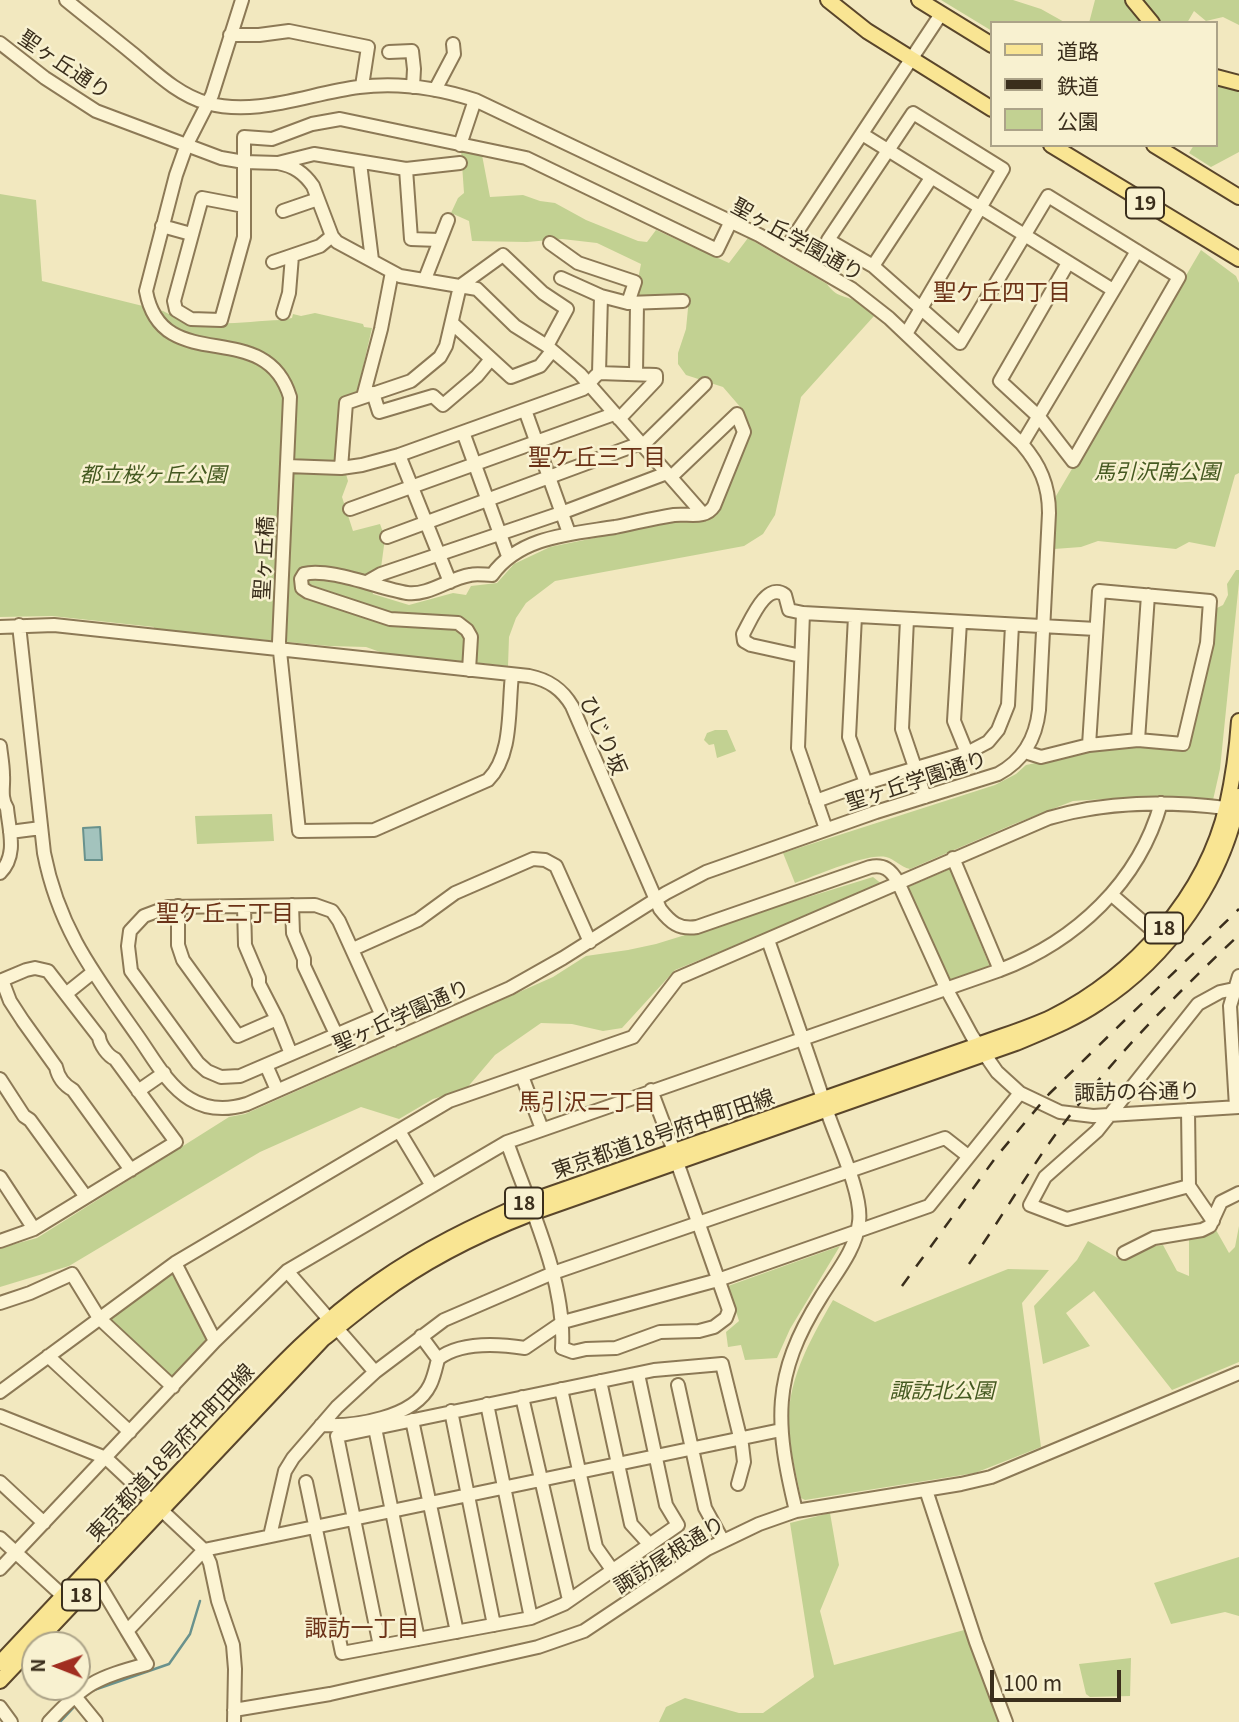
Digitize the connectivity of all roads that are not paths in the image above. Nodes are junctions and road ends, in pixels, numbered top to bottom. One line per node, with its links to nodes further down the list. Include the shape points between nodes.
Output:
1 (66, 0): 20 (street, 聖ヶ丘学園通り, via 171,85)
2 (242, 0): 8 (street, 聖ヶ丘橋)
3 (828, 0): 13 (main road)
4 (919, 0): 6 (main road)
5 (1133, 0): 7 (main road)
6 (942, 14): 10 (main road); 13 (street)
7 (1150, 21)
8 (230, 35): 16 (street, via 289,31 368,47); 20 (street, 聖ヶ丘橋)
9 (453, 44): 18 (street, via 454,54)
10 (990, 44)
11 (0, 45): 23 (street, 聖ヶ丘通り, via 96,111)
12 (388, 52): 17 (street, via 412,51)
13 (912, 60): 21 (main road); 22 (street)
14 (1218, 78): 15 (main road)
15 (1239, 83)
16 (362, 86): 17 (street, 聖ヶ丘学園通り); 20 (street, 聖ヶ丘学園通り, via 262,105)
17 (413, 87): 18 (street, 聖ヶ丘学園通り)
18 (435, 90): 19 (street, 聖ヶ丘学園通り)
19 (475, 100): 24 (street); 40 (street, 聖ヶ丘学園通り)
20 (207, 103): 23 (street, 聖ヶ丘橋)
21 (990, 108)
22 (862, 134): 27 (street); 47 (street)
23 (187, 145): 28 (street, 聖ヶ丘通り); 41 (street, 聖ヶ丘橋)
24 (460, 145): 28 (street, via 340,119 272,139 244,137); 40 (street, via 526,158 717,250)
25 (1054, 147): 50 (main road, 19)
26 (1157, 147): 34 (main road, 19)
27 (887, 151): 33 (street); 37 (street, via 913,113 1003,169); 55 (street, via 828,240)
28 (244, 162): 29 (street, 聖ヶ丘通り); 36 (street)
29 (278, 163): 30 (street, via 314,154); 35 (street, via 302,173)
30 (360, 163): 32 (street); 51 (street)
31 (460, 163): 32 (street)
32 (406, 169): 45 (street, via 411,239)
33 (931, 178): 37 (street); 55 (street)
34 (1239, 197)
35 (318, 199): 38 (street); 44 (street)
36 (244, 206): 42 (street, via 202,198); 42 (street, via 244,237 221,320 185,317 173,306)
37 (981, 208): 43 (street); 65 (street)
38 (284, 212)
39 (448, 220): 45 (street)
40 (731, 221): 47 (street, 聖ヶ丘学園通り)
41 (162, 226): 42 (street); 85 (street, 聖ヶ丘橋, via 147,280 152,312 171,334 257,356 274,366 290,397)
42 (191, 234)
43 (1025, 235): 48 (street, via 1048,196); 54 (street); 65 (street, via 960,343)
44 (332, 236): 49 (street, via 320,246); 51 (street)
45 (439, 240): 58 (street)
46 (550, 243): 53 (street)
47 (785, 250): 68 (street, 聖ヶ丘学園通り, via 852,289)
48 (1137, 251): 60 (street); 78 (street, via 1179,277 1073,461)
49 (292, 256): 52 (street); 66 (street)
50 (1239, 259)
51 (372, 260): 56 (street)
52 (272, 262)
53 (578, 263): 57 (street); 64 (street, via 635,282)
54 (1068, 263): 60 (street); 78 (street, via 1000,381)
55 (873, 266): 65 (street)
56 (392, 272): 58 (street); 75 (street)
57 (561, 278): 61 (street); 62 (street)
58 (425, 279): 59 (street)
59 (460, 286): 61 (street, via 503,256); 67 (street); 69 (street, via 477,289 515,326)
60 (1113, 290): 78 (street)
61 (543, 293): 69 (street, via 567,309)
62 (601, 296): 64 (street); 71 (street)
63 (683, 301): 64 (street)
64 (633, 303): 72 (street)
65 (922, 307): 68 (street)
66 (283, 313)
67 (452, 323): 70 (street); 75 (street, via 440,357 411,381)
68 (906, 334): 82 (street, 聖ヶ丘学園通り)
69 (550, 349): 70 (street, via 540,366 511,377); 74 (street)
70 (491, 359): 75 (street, via 443,405 433,396 379,412)
71 (600, 373): 72 (street); 74 (street)
72 (636, 373): 77 (street, via 656,375 656,380)
73 (705, 384): 81 (street)
74 (590, 385): 76 (street); 77 (street)
75 (368, 395): 86 (street, via 347,401 344,407)
76 (525, 410): 79 (street); 80 (street)
77 (617, 417): 80 (street); 81 (street)
78 (1039, 417): 82 (street)
79 (463, 432): 83 (street); 84 (street)
80 (537, 443): 84 (street); 88 (street)
81 (642, 444): 87 (street); 88 (street)
82 (1022, 444): 110 (street, 聖ヶ丘学園通り, via 1040,468 1049,500)
83 (399, 455): 86 (street); 89 (street)
84 (475, 465): 89 (street); 90 (street)
85 (286, 466): 86 (street); 112 (street, 聖ヶ丘橋)
86 (341, 468)
87 (669, 475): 92 (street); 93 (street); 93 (street, via 737,414 744,432 714,506)
88 (549, 478): 90 (street); 92 (street)
89 (412, 487): 91 (street); 94 (street)
90 (487, 500): 94 (street); 96 (street)
91 (350, 509)
92 (561, 513): 95 (street); 96 (street)
93 (703, 514): 95 (street, via 678,514)
94 (426, 523): 97 (street); 98 (street)
95 (569, 533): 99 (street)
96 (499, 535): 98 (street); 99 (street)
97 (387, 537)
98 (439, 556): 100 (street); 101 (street)
99 (508, 556): 101 (street, via 492,575 470,575)
100 (367, 582): 101 (street, via 409,594); 114 (street, via 314,572 304,574 301,584 308,592 390,619 458,623 471,637)
101 (450, 582)
102 (1148, 595): 111 (street, via 1099,591); 117 (street); 117 (street, via 1210,601 1207,643 1183,744)
103 (803, 613): 104 (street); 113 (street); 113 (street, via 789,610 785,595 773,591 743,634 751,645)
104 (855, 616): 105 (street); 123 (street, via 849,737)
105 (907, 619): 106 (street); 122 (street, via 902,729)
106 (960, 622): 108 (street); 121 (street, via 954,721)
107 (19, 625): 109 (street, ひじり坂); 112 (street, ひじり坂); 129 (street, 聖ヶ丘学園通り)
108 (1012, 625): 110 (street); 121 (street, via 1006,714 988,741)
109 (0, 626)
110 (1043, 626): 111 (street); 120 (street, 聖ヶ丘学園通り, via 1038,718)
111 (1096, 629): 118 (street)
112 (280, 650): 114 (street, ひじり坂); 115 (street, 聖ヶ丘橋, via 299,831 374,830 488,780 505,750)
113 (801, 656): 126 (street, via 798,748)
114 (469, 670): 115 (street, ひじり坂)
115 (512, 675): 136 (street, ひじり坂, via 546,680 566,696)
116 (1239, 721): 128 (main road, 東京都道18号府中町田線 / 18)
117 (1138, 740): 118 (street)
118 (1089, 745): 120 (street, via 1041,757)
119 (0, 746): 131 (street)
120 (1025, 752): 125 (street, 聖ヶ丘学園通り, via 989,778)
121 (967, 753): 122 (street)
122 (915, 768): 123 (street); 125 (street)
123 (866, 783): 126 (street)
124 (1239, 796): 156 (main road, 東京都道18号府中町田線 / 18, via 1221,854 1202,893 1153,959 1098,1004 1059,1025)
125 (925, 797): 130 (street, 聖ヶ丘学園通り)
126 (816, 801): 130 (street)
127 (1161, 803): 128 (street); 132 (street, via 1111,804 1059,815); 135 (street, via 1145,842)
128 (1226, 808): 140 (main road, 東京都道18号府中町田線 / 18, via 1192,888)
129 (41, 828): 131 (street); 145 (street, 聖ヶ丘学園通り, via 58,903)
130 (826, 829): 136 (street, 聖ヶ丘学園通り, via 716,868)
131 (10, 832): 133 (street, via 11,854)
132 (953, 858): 134 (street); 144 (street)
133 (0, 873)
134 (898, 882): 136 (street, ひじり坂, via 890,870 873,866 690,928 669,920); 141 (street); 148 (street)
135 (1112, 895): 140 (street); 144 (street, via 1063,938)
136 (656, 900): 142 (street, 聖ヶ丘学園通り)
137 (292, 905): 139 (street); 143 (street, via 331,911); 153 (street, via 296,940)
138 (178, 906): 139 (street); 152 (street, via 178,944 183,960 238,1036); 158 (street, via 144,916 134,925 128,946 131,971 207,1071 234,1077)
139 (244, 906): 152 (street, via 245,946)
140 (1158, 935): 156 (main road, 東京都道18号府中町田線 / 18, via 1123,972 1086,997)
141 (768, 940): 154 (street); 160 (street, via 678,978 633,1037)
142 (590, 942): 143 (street, via 556,866 533,859 455,893 418,920); 155 (street, 聖ヶ丘学園通り, via 510,988)
143 (353, 950): 151 (street)
144 (1000, 970): 148 (street)
145 (92, 973): 150 (street); 159 (street, 聖ヶ丘学園通り)
146 (1239, 976): 149 (street)
147 (1, 980): 150 (street, via 43,969); 175 (street, via 57,1074)
148 (946, 988): 154 (street); 156 (street)
149 (1234, 989): 167 (street, via 1230,1006); 169 (street, via 1198,1004)
150 (67, 993): 164 (street)
151 (382, 1015): 153 (street); 155 (street)
152 (277, 1019): 157 (street)
153 (336, 1034): 157 (street)
154 (802, 1039): 163 (street); 166 (street)
155 (393, 1040): 162 (street, 聖ヶ丘学園通り)
156 (981, 1050): 165 (street, 諏訪の谷通り); 166 (main road, 東京都道18号府中町田線 / 18)
157 (291, 1054): 158 (street)
158 (266, 1065): 162 (street)
159 (164, 1073): 162 (street, 聖ヶ丘学園通り, via 190,1099 216,1108 239,1106); 164 (street)
160 (522, 1076): 170 (street); 171 (street, via 449,1101)
161 (0, 1079): 181 (street)
162 (277, 1090)
163 (651, 1090): 170 (street); 174 (street)
164 (138, 1091): 175 (street, via 176,1142)
165 (1020, 1093): 169 (street, 諏訪の谷通り, via 1060,1112); 173 (street)
166 (825, 1104): 174 (main road, 東京都道18号府中町田線 / 18); 176 (street)
167 (1237, 1107): 168 (street, 諏訪の谷通り)
168 (1188, 1110): 169 (street, 諏訪の谷通り); 179 (street)
169 (1111, 1115): 179 (street, via 1045,1177 1030,1205 1067,1219)
170 (541, 1129): 172 (street)
171 (399, 1131): 178 (street); 189 (street)
172 (507, 1142): 178 (street); 182 (street)
173 (968, 1156): 176 (street, via 945,1138); 186 (street, via 929,1206)
174 (676, 1157): 182 (main road, 東京都道18号府中町田線 / 18); 184 (street)
175 (131, 1170): 181 (street)
176 (848, 1170): 184 (street); 186 (street, via 857,1198)
177 (0, 1177): 185 (street)
178 (432, 1186): 190 (street)
179 (1189, 1186): 183 (street)
180 (1239, 1193): 183 (street, via 1221,1202)
181 (86, 1197): 185 (street)
182 (530, 1207): 191 (street); 196 (main road, 東京都道18号府中町田線 / 18, via 478,1223 429,1249 377,1283)
183 (1213, 1221): 188 (street, via 1202,1230 1154,1238)
184 (698, 1223): 191 (street); 192 (street)
185 (34, 1229): 187 (street)
186 (858, 1231): 192 (street); 216 (street, via 791,1353 781,1395)
187 (0, 1241)
188 (1124, 1252)
189 (175, 1263): 194 (street); 198 (street)
190 (286, 1272): 196 (street); 198 (street)
191 (553, 1273): 195 (street); 197 (street, via 444,1320)
192 (718, 1280): 195 (street); 195 (street, via 729,1310 715,1327 660,1332 616,1348 573,1352 562,1348)
193 (0, 1303): 194 (street, via 72,1274)
194 (99, 1318): 199 (street); 206 (street)
195 (564, 1322): 200 (street, via 525,1348 457,1349)
196 (332, 1325): 201 (street); 232 (main road, 東京都道18号府中町田線 / 18, via 262,1384)
197 (421, 1336): 200 (street); 201 (street)
198 (215, 1341): 206 (street)
199 (48, 1356): 208 (street); 217 (street)
200 (439, 1359): 214 (street, via 430,1387 401,1413)
201 (375, 1372): 214 (street)
202 (1239, 1373): 229 (street, 諏訪尾根通り, via 1003,1472)
203 (638, 1374): 204 (street); 218 (street, via 722,1364); 220 (street)
204 (600, 1381): 207 (street); 222 (street)
205 (678, 1385): 219 (street)
206 (173, 1387): 217 (street)
207 (561, 1389): 209 (street); 223 (street)
208 (0, 1392)
209 (522, 1397): 210 (street); 224 (street)
210 (487, 1404): 211 (street); 228 (street)
211 (451, 1411): 213 (street); 230 (street)
212 (0, 1416): 221 (street)
213 (412, 1420): 215 (street); 231 (street)
214 (321, 1425): 238 (street, via 285,1471)
215 (375, 1428): 233 (street); 235 (street, via 337,1436)
216 (781, 1430): 218 (street); 234 (street)
217 (130, 1432): 221 (street)
218 (739, 1438): 219 (street); 227 (street, via 744,1462)
219 (692, 1447): 220 (street); 240 (street, via 705,1507)
220 (655, 1456): 222 (street); 241 (street, via 666,1505 678,1525)
221 (106, 1458): 232 (street); 236 (street)
222 (617, 1464): 223 (street); 241 (street, via 631,1524)
223 (579, 1471): 224 (street); 245 (street, via 596,1547)
224 (541, 1480): 228 (street); 248 (street)
225 (0, 1482): 236 (street)
226 (306, 1482): 237 (street)
227 (738, 1484)
228 (505, 1488): 230 (street); 249 (street)
229 (926, 1490): 234 (street, 諏訪尾根通り); 265 (street)
230 (467, 1495): 231 (street); 250 (street)
231 (429, 1503): 233 (street); 252 (street)
232 (158, 1505): 242 (street); 246 (main road, 東京都道18号府中町田線 / 18); 247 (main road, 東京都道18号府中町田線 / 18)
233 (392, 1511): 235 (street); 253 (street)
234 (796, 1511): 240 (street, 諏訪尾根通り)
235 (354, 1518): 237 (street); 254 (street)
236 (44, 1523): 243 (street)
237 (316, 1526): 238 (street); 254 (street, via 342,1653)
238 (270, 1536): 242 (street)
239 (0, 1538): 243 (street)
240 (723, 1541): 261 (street, 諏訪尾根通り, via 584,1630 550,1643)
241 (650, 1545): 245 (street)
242 (204, 1550): 251 (street); 261 (street, via 233,1645)
243 (15, 1553): 244 (street); 247 (street)
244 (0, 1569)
245 (613, 1571): 248 (street)
246 (96, 1579): 251 (street); 256 (main road, 東京都道18号府中町田線 / 18)
247 (63, 1596): 255 (main road, 東京都道18号府中町田線 / 18)
248 (569, 1600): 249 (street)
249 (531, 1618): 250 (street)
250 (494, 1625): 252 (street)
251 (127, 1631): 257 (street, via 147,1664 100,1678)
252 (457, 1632): 253 (street)
253 (418, 1639): 254 (street)
254 (380, 1646)
255 (0, 1663)
256 (0, 1681)
257 (91, 1687)
258 (75, 1701): 263 (street)
259 (80, 1701): 264 (street)
260 (0, 1707): 262 (street)
261 (234, 1716)
262 (11, 1722)
263 (49, 1722)
264 (96, 1722)
265 (1006, 1722)

